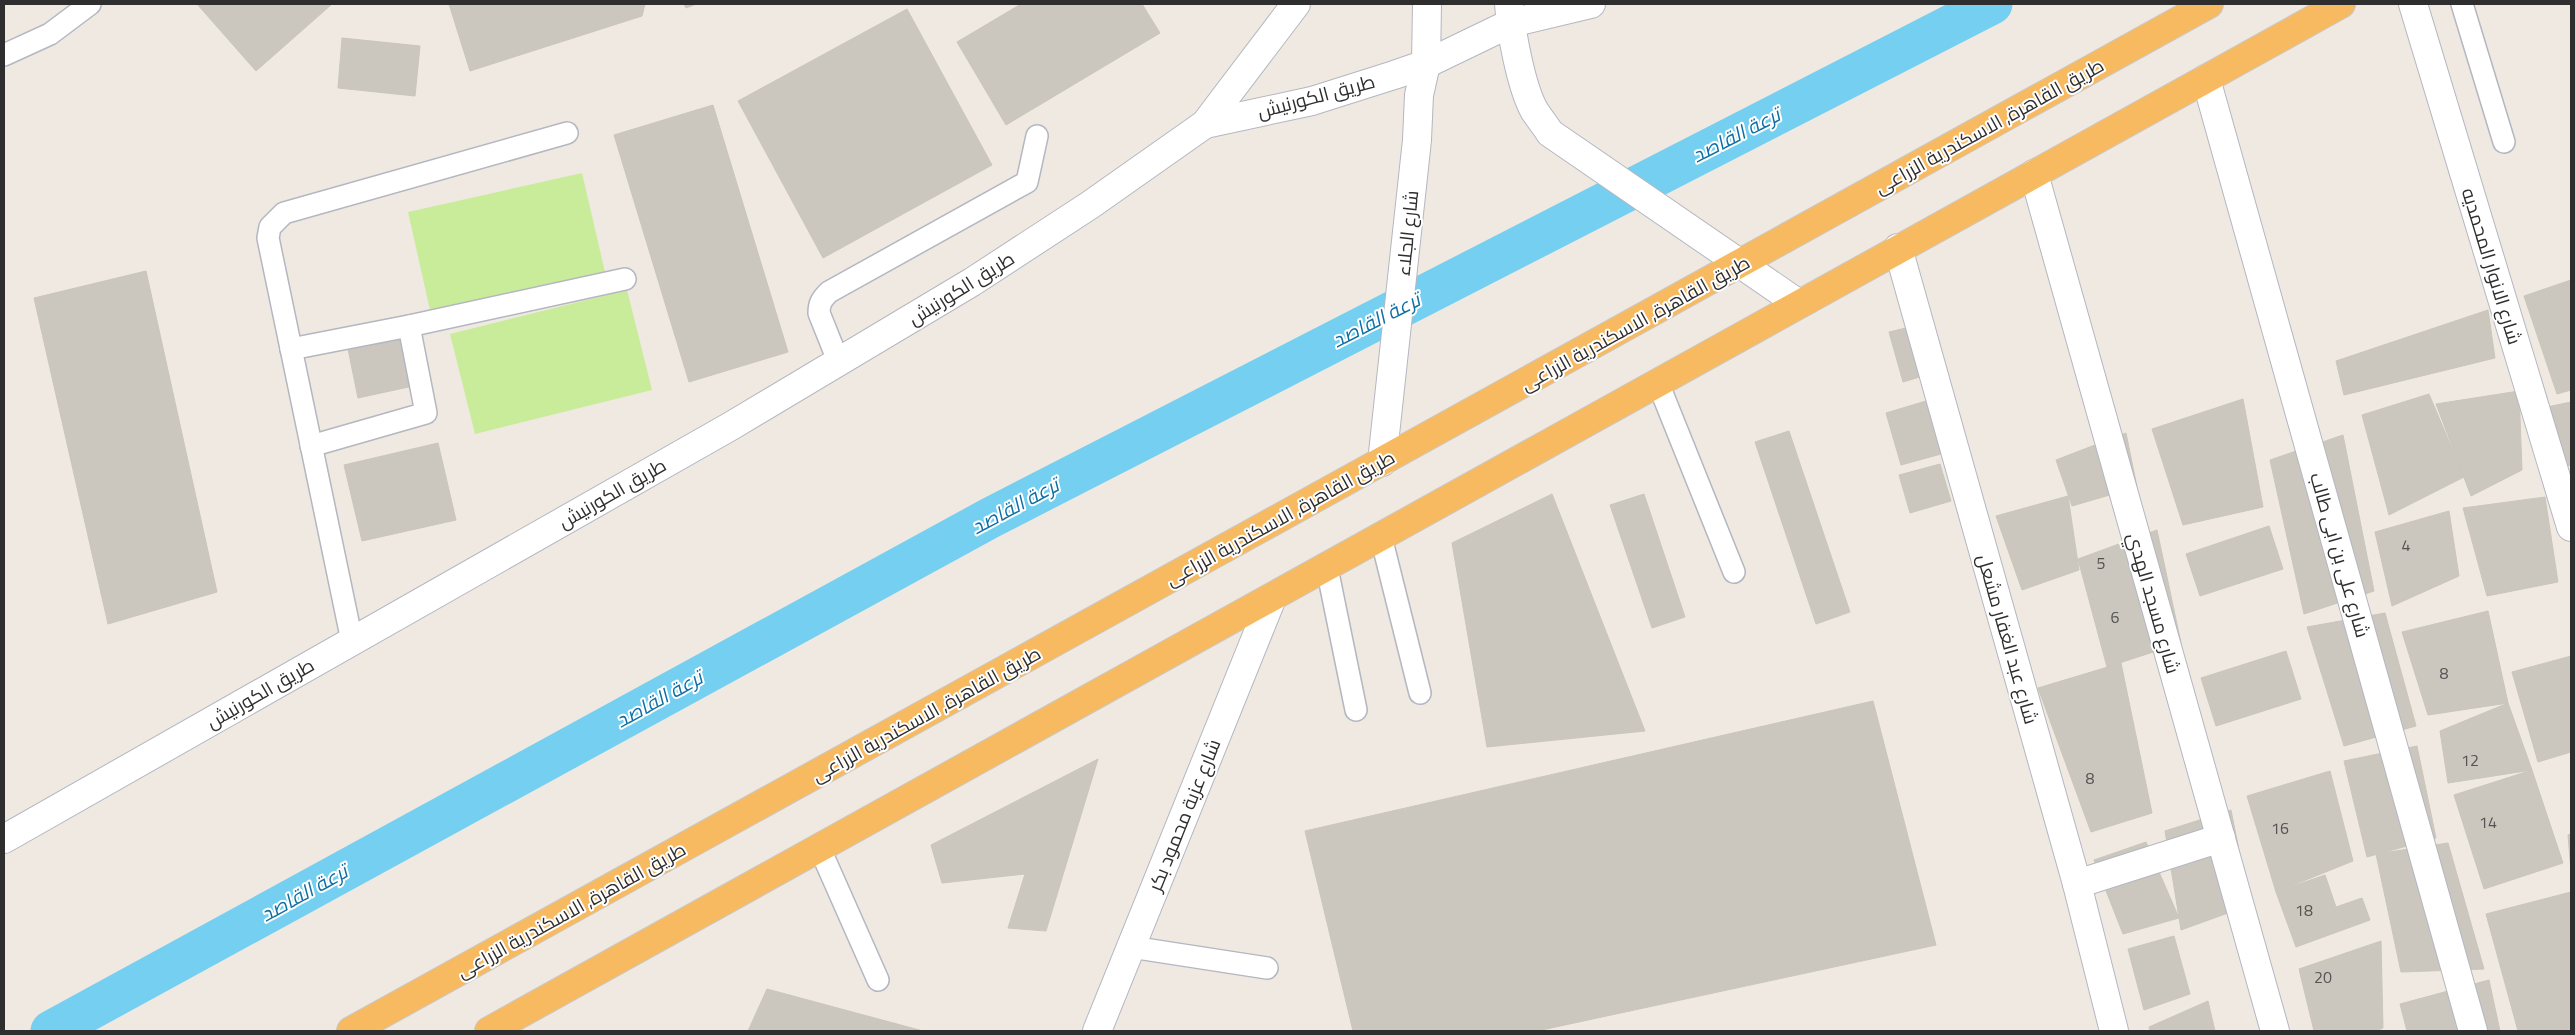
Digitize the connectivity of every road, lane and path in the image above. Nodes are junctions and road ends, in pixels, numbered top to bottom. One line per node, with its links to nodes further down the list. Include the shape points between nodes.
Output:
1 (90, 4): 10 (lane, via 50,34)
2 (1296, 4): 13 (street, طريق الكورنيش)
3 (1427, 4): 11 (street, شارع الجلاء)
4 (1591, 4): 9 (street, طريق الكورنيش)
5 (2209, 4): 19 (highway, طريق القاهرة, الاسكندرية الزراعى)
6 (2341, 4): 12 (highway)
7 (2413, 4): 28 (street, شارع الانوار المحمديه)
8 (2462, 4): 16 (lane)
9 (1510, 14): 11 (street, طريق الكورنيش); 19 (street, via 1527,94 1534,111 1550,133)
10 (4, 55)
11 (1426, 64): 13 (street, طريق الكورنيش, via 1312,101); 27 (street, شارع الجلاء, via 1419,95 1417,140)
12 (2206, 78): 17 (highway); 48 (street, شارع على بن ابى طالب)
13 (1206, 124): 24 (street, طريق الكورنيش, via 972,282)
14 (567, 133): 23 (lane, via 284,213 270,227 268,238)
15 (1037, 136): 24 (lane, via 1027,182 823,298 819,313)
16 (2504, 142)
17 (2034, 174): 18 (highway); 37 (street, شارع مسجد الهدي)
18 (1898, 248): 21 (highway); 39 (street, شارع عبد الغفار مشعل)
19 (1743, 264): 21 (street); 27 (highway, طريق القاهرة, الاسكندرية الزراعى)
20 (625, 279): 22 (lane)
21 (1799, 304): 25 (highway)
22 (409, 326): 23 (lane); 26 (lane, via 426,413)
23 (291, 349): 26 (lane)
24 (838, 364): 33 (street, طريق الكورنيش)
25 (1658, 383): 29 (highway); 31 (lane)
26 (311, 446): 33 (lane)
27 (1382, 462): 43 (highway, طريق القاهرة, الاسكندرية الزراعى)
28 (2571, 528)
29 (1381, 537): 30 (highway); 34 (lane)
30 (1327, 568): 32 (highway); 35 (lane)
31 (1734, 572)
32 (1272, 598): 38 (highway); 40 (street, شارع عزبة محمود بكر)
33 (352, 641): 36 (street, طريق الكورنيش)
34 (1420, 693)
35 (1356, 710)
36 (4, 838)
37 (2221, 838): 39 (street); 47 (street, شارع مسجد الهدي)
38 (820, 849): 42 (lane); 44 (highway)
39 (2077, 884): 46 (street, شارع عبد الغفار مشعل)
40 (1131, 947): 41 (lane); 45 (street, شارع عزبة محمود بكر)
41 (1267, 968)
42 (878, 980)
43 (351, 1031)
44 (489, 1031)
45 (1097, 1031)
46 (2114, 1031)
47 (2275, 1031)
48 (2473, 1031)

